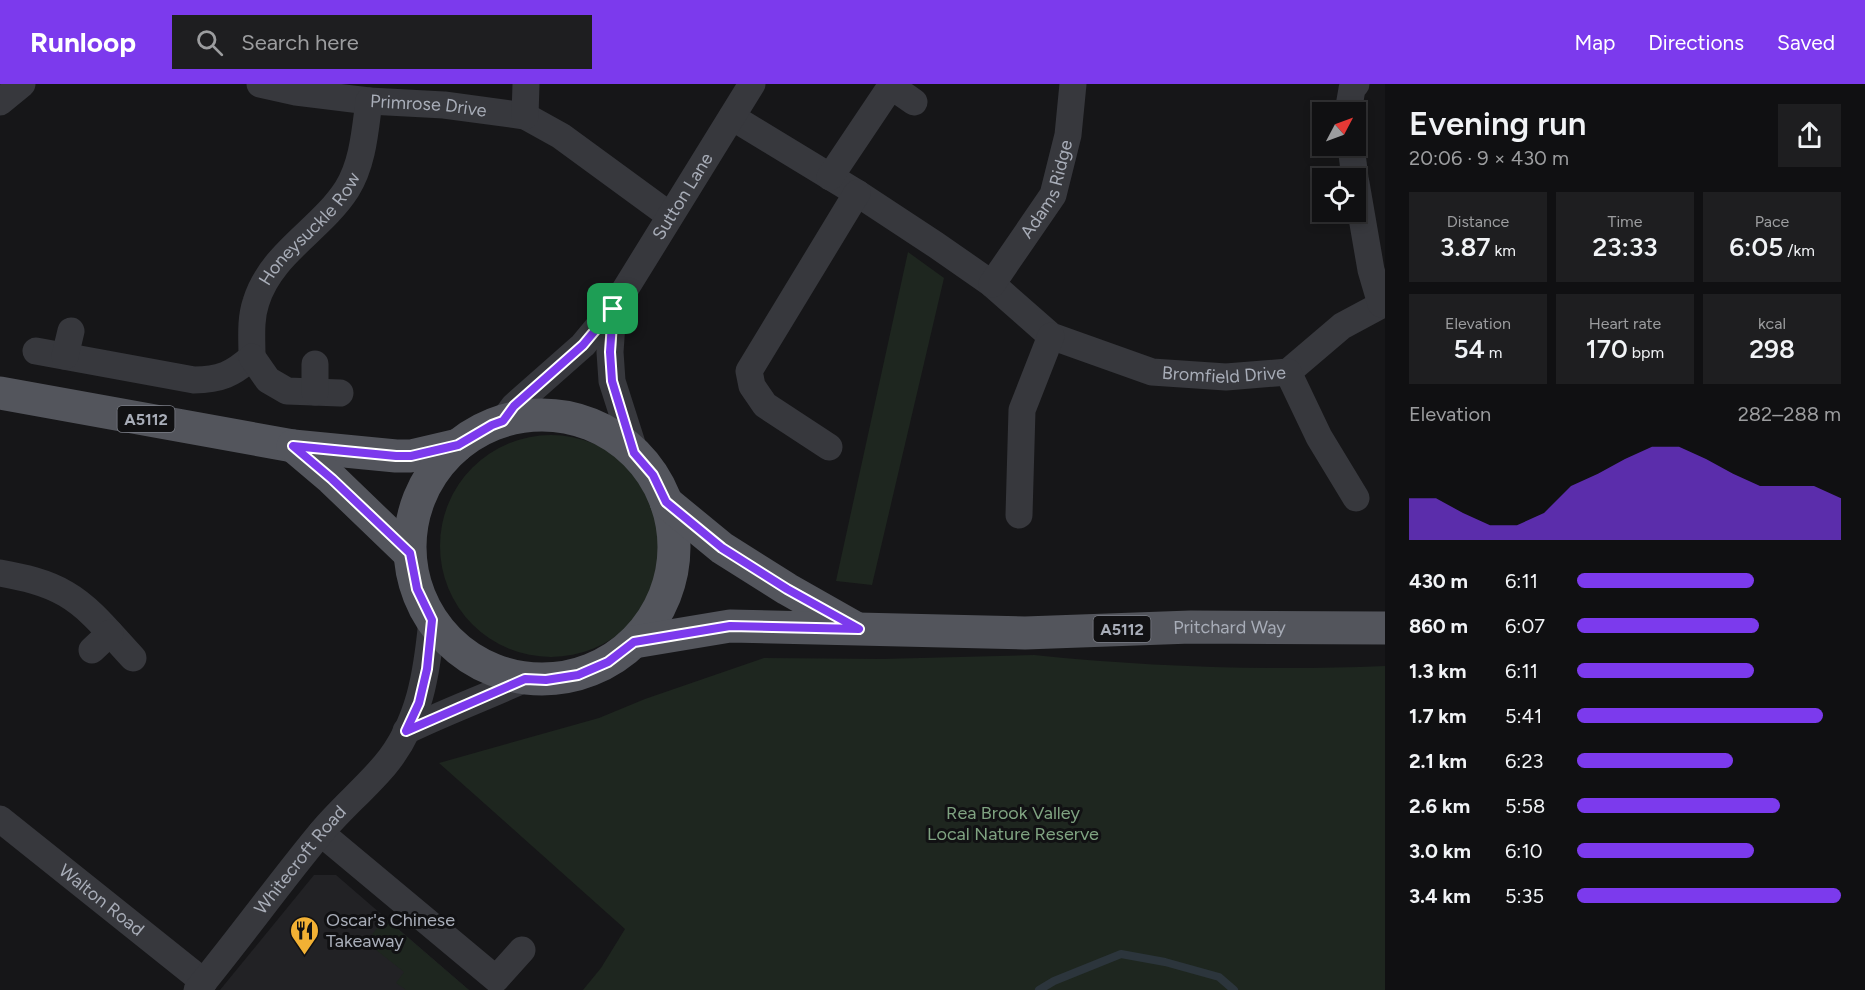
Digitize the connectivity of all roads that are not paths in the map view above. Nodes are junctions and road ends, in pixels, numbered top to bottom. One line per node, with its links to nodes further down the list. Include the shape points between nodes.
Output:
1 (22, 84): 8 (street)
2 (260, 84): 7 (street, Primrose Drive)
3 (526, 84): 11 (street)
4 (752, 84): 12 (street, Sutton Lane)
5 (1073, 84): 17 (street, Adams Ridge, via 1068,135 1053,195)
6 (1356, 84): 10 (street)
7 (369, 101): 11 (street, Primrose Drive, via 444,105); 22 (street, Honeysuckle Row, via 362,152 347,188 270,271 256,302)
8 (0, 102)
9 (914, 102): 13 (street, via 891,86)
10 (1350, 102)
11 (525, 116): 15 (street, Primrose Drive, via 561,136)
12 (732, 117): 13 (street); 15 (street, Sutton Lane)
13 (831, 177): 14 (street)
14 (857, 193): 17 (street); 29 (street, via 749,371 752,386 765,405)
15 (669, 215): 19 (street, Sutton Lane)
16 (1363, 222): 18 (street, via 1371,270)
17 (992, 284): 20 (street)
18 (1383, 304): 24 (street, Bromfield Drive, via 1342,326)
19 (613, 309): 26 (street, Sutton Lane, via 583,345 514,406); 30 (street, Sutton Lane, via 612,381)
20 (1051, 336): 24 (street, Bromfield Drive, via 1152,372 1226,377); 33 (street, via 1022,410)
21 (36, 351): 22 (street, via 68,344 194,380 213,380 237,370)
22 (252, 357): 23 (street, via 268,380 287,391 328,393)
23 (315, 364)
24 (1288, 372): 31 (street, via 1319,437)
25 (0, 393): 28 (main road, A5112)
26 (503, 421): 27 (main road); 30 (main road, via 531,415 559,416 612,435)
27 (458, 445): 28 (main road, A5112, via 403,456); 34 (main road, via 431,476 414,514)
28 (293, 446): 34 (main road, A5112)
29 (829, 447)
30 (634, 453): 32 (main road, via 653,475)
31 (1356, 498)
32 (666, 502): 38 (main road, Pritchard Way / A5112, via 722,548); 39 (main road, via 674,541 670,580 655,617)
33 (1019, 515)
34 (410, 553): 36 (main road, via 417,589)
35 (0, 573): 40 (street, via 27,578 66,594 90,613 101,642)
36 (432, 620): 41 (main road, via 467,656 489,668); 42 (street, Whitecroft Road, via 427,669 419,703)
37 (1385, 628): 38 (main road, Pritchard Way / A5112, via 1191,627 1025,633)
38 (859, 629): 39 (main road, Pritchard Way / A5112, via 730,626)
39 (634, 642): 41 (main road, via 608,662 578,675)
40 (133, 658)
41 (525, 679): 42 (street)
42 (406, 731): 44 (street, Whitecroft Road, via 386,764)
43 (0, 819): 46 (street, Walton Road)
44 (321, 833): 45 (street, via 496,979); 46 (street, Whitecroft Road)
45 (522, 950)
46 (200, 986)

